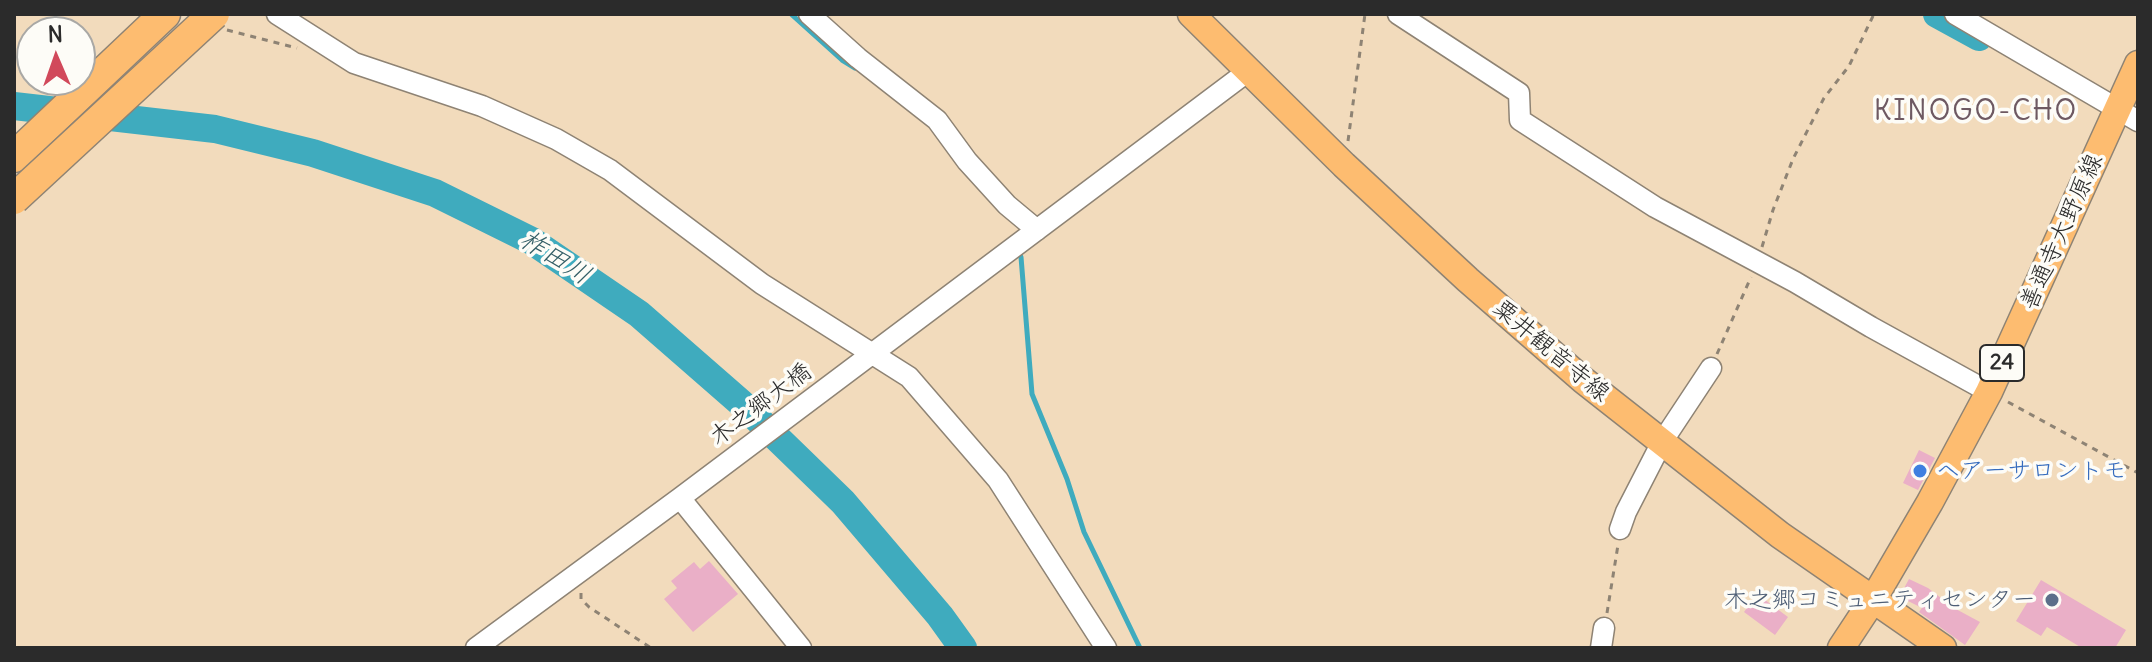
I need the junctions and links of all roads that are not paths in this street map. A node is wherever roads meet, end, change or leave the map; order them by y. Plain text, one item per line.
1 (165, 14) edge
2 (277, 14) edge
3 (809, 14) edge
4 (1191, 14) edge
5 (1398, 14) edge
6 (1955, 14) edge
7 (219, 22) edge
8 (2138, 64) edge
9 (1247, 72) junction
10 (2128, 114) edge
11 (14, 157) edge
12 (14, 199) edge
13 (1037, 230) junction
14 (873, 353) junction
15 (1711, 368) road end
16 (1989, 392) junction
17 (1662, 442) junction
18 (680, 498) junction
19 (1620, 529) road end
20 (1874, 598) junction
21 (476, 648) edge
22 (801, 648) edge
23 (1106, 648) edge
24 (1841, 648) edge
25 (1943, 648) edge

1 - 11 highway
2 - 14 street
3 - 13 street
4 - 9 main road, 粟井観音寺線
5 - 16 street
6 - 10 street
7 - 12 highway, bridge
8 - 10 main road, 善通寺大野原線 / 24
9 - 13 street, 木之郷大橋
9 - 17 main road, 粟井観音寺線
10 - 16 main road, 善通寺大野原線 / 24
13 - 14 street, 木之郷大橋
14 - 18 street, 木之郷大橋
14 - 23 street
15 - 17 street
16 - 20 main road, 善通寺大野原線 / 24
17 - 19 street
17 - 20 main road, 粟井観音寺線
18 - 21 street, 木之郷大橋
18 - 22 street
20 - 24 main road, 善通寺大野原線 / 24
20 - 25 main road, 粟井観音寺線

